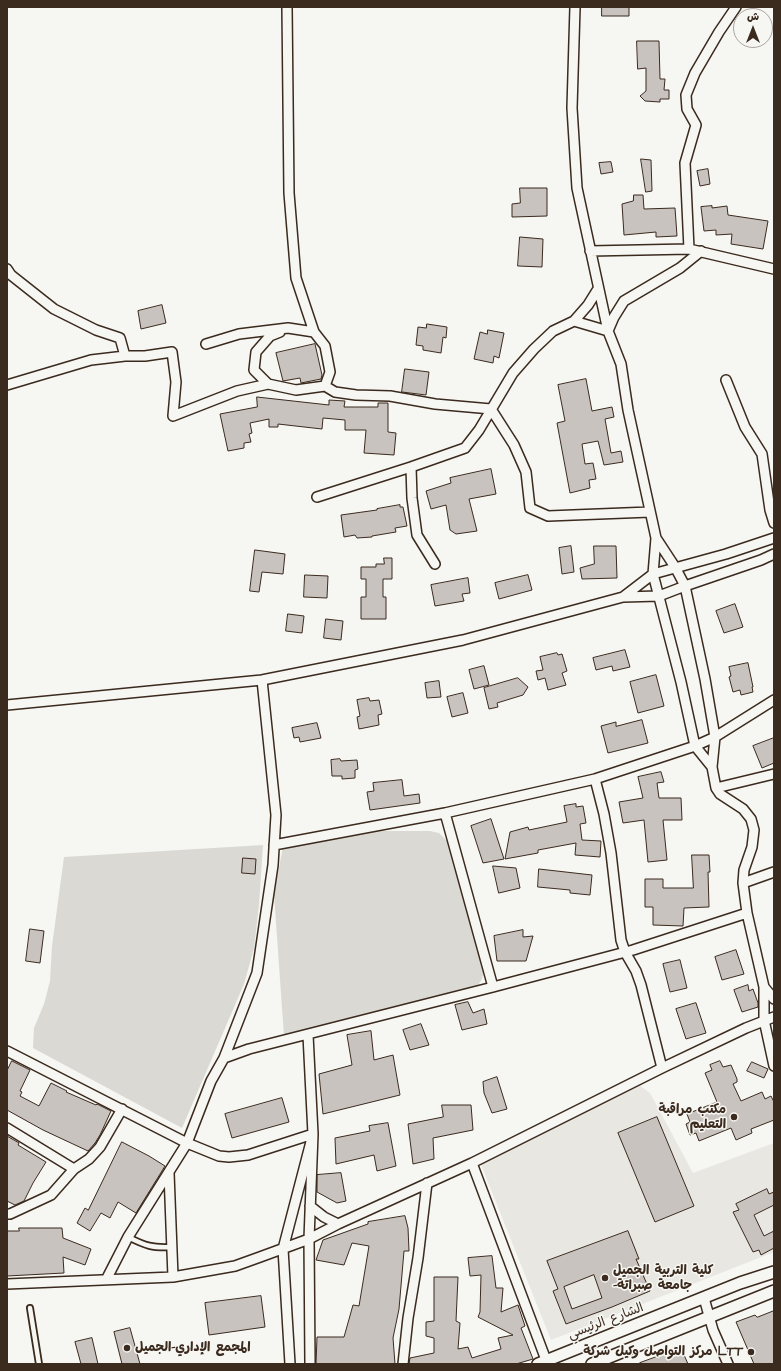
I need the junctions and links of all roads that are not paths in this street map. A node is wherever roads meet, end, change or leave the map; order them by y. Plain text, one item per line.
1 (287, 7) edge
2 (575, 7) edge
3 (736, 7) edge
4 (689, 248) junction
5 (590, 251) junction
6 (701, 251) junction
7 (7, 269) edge
8 (774, 270) edge
9 (598, 289) junction
10 (574, 321) junction
11 (288, 328) junction
12 (608, 331) junction
13 (314, 332) junction
14 (206, 344) dead end
15 (125, 356) junction
16 (726, 380) dead end
17 (268, 384) junction
18 (7, 385) edge
19 (325, 386) junction
20 (491, 409) junction
21 (411, 467) junction
22 (317, 497) dead end
23 (650, 512) junction
24 (774, 523) edge
25 (656, 538) junction
26 (774, 538) edge
27 (774, 554) edge
28 (435, 564) dead end
29 (675, 567) junction
30 (653, 574) junction
31 (685, 586) junction
32 (659, 596) junction
33 (624, 598) junction
34 (262, 680) junction
35 (774, 700) edge
36 (7, 705) edge
37 (715, 737) junction
38 (695, 746) junction
39 (712, 767) junction
40 (774, 774) edge
41 (595, 779) junction
42 (716, 788) junction
43 (445, 813) junction
44 (274, 845) junction
45 (774, 872) edge
46 (743, 883) junction
47 (747, 913) junction
48 (625, 952) junction
49 (492, 987) junction
50 (764, 987) junction
51 (774, 999) edge
52 (774, 1017) edge
53 (764, 1020) junction
54 (308, 1035) junction
55 (7, 1051) edge
56 (224, 1058) junction
57 (774, 1066) edge
58 (662, 1068) junction
59 (122, 1109) junction
60 (7, 1128) edge
61 (313, 1134) junction
62 (187, 1143) junction
63 (472, 1163) junction
64 (74, 1169) junction
65 (170, 1173) junction
66 (427, 1183) junction
67 (310, 1206) junction
68 (7, 1214) edge
69 (338, 1224) junction
70 (128, 1237) junction
71 (310, 1240) junction
72 (172, 1247) junction
73 (283, 1249) junction
74 (774, 1272) edge
75 (173, 1277) junction
76 (106, 1280) junction
77 (7, 1284) edge
78 (774, 1291) edge
79 (704, 1298) junction
80 (30, 1308) dead end
81 (709, 1316) junction
82 (542, 1362) edge
83 (39, 1364) edge
84 (290, 1364) edge
85 (310, 1364) edge
86 (403, 1364) edge
87 (592, 1364) edge
88 (728, 1364) edge

1 - 13 street
2 - 5 street
3 - 4 street
4 - 5 street
4 - 6 street
5 - 9 street
6 - 8 street
6 - 12 street
7 - 15 street
9 - 10 street
9 - 12 street
10 - 12 street
10 - 20 street
11 - 13 street
11 - 14 street
11 - 17 street
12 - 23 street
13 - 19 street
15 - 17 street
15 - 18 street
16 - 24 street
17 - 19 street
19 - 20 street
20 - 21 street
20 - 23 street
21 - 22 street
21 - 28 street
23 - 25 street
25 - 29 street
25 - 30 street
26 - 29 street
27 - 31 street
29 - 30 street
29 - 31 street
30 - 32 street
30 - 33 street
31 - 32 street
31 - 37 street
32 - 33 street
32 - 38 street
33 - 34 street
34 - 36 street
34 - 44 street
35 - 37 street
37 - 38 street
37 - 39 street
38 - 39 street
38 - 41 street
39 - 42 street
40 - 42 street
41 - 43 street
41 - 48 street
42 - 46 street
43 - 44 street
43 - 49 street
44 - 56 street
45 - 46 street
46 - 47 street
47 - 48 street
47 - 50 street
48 - 49 street
48 - 58 street
49 - 54 street
50 - 51 street
50 - 53 street
52 - 53 street
53 - 57 street
53 - 58 street
54 - 56 street
54 - 61 street
55 - 59 street
56 - 62 street
58 - 63 street
59 - 62 street
59 - 64 street
60 - 64 street
61 - 62 street
61 - 67 street
61 - 73 street
62 - 65 street
63 - 66 street
63 - 82 street
64 - 68 street
65 - 70 street
65 - 72 street
66 - 69 street
66 - 86 street
67 - 69 street
67 - 71 street
69 - 71 street
70 - 72 lane
70 - 76 street
71 - 73 street
71 - 85 street
72 - 75 street
73 - 75 street
73 - 84 street
74 - 79 street, الشارع الرئيسي
75 - 76 street
76 - 77 street
78 - 81 street
79 - 81 street
79 - 82 street, الشارع الرئيسي
80 - 83 lane
81 - 87 street
81 - 88 street

